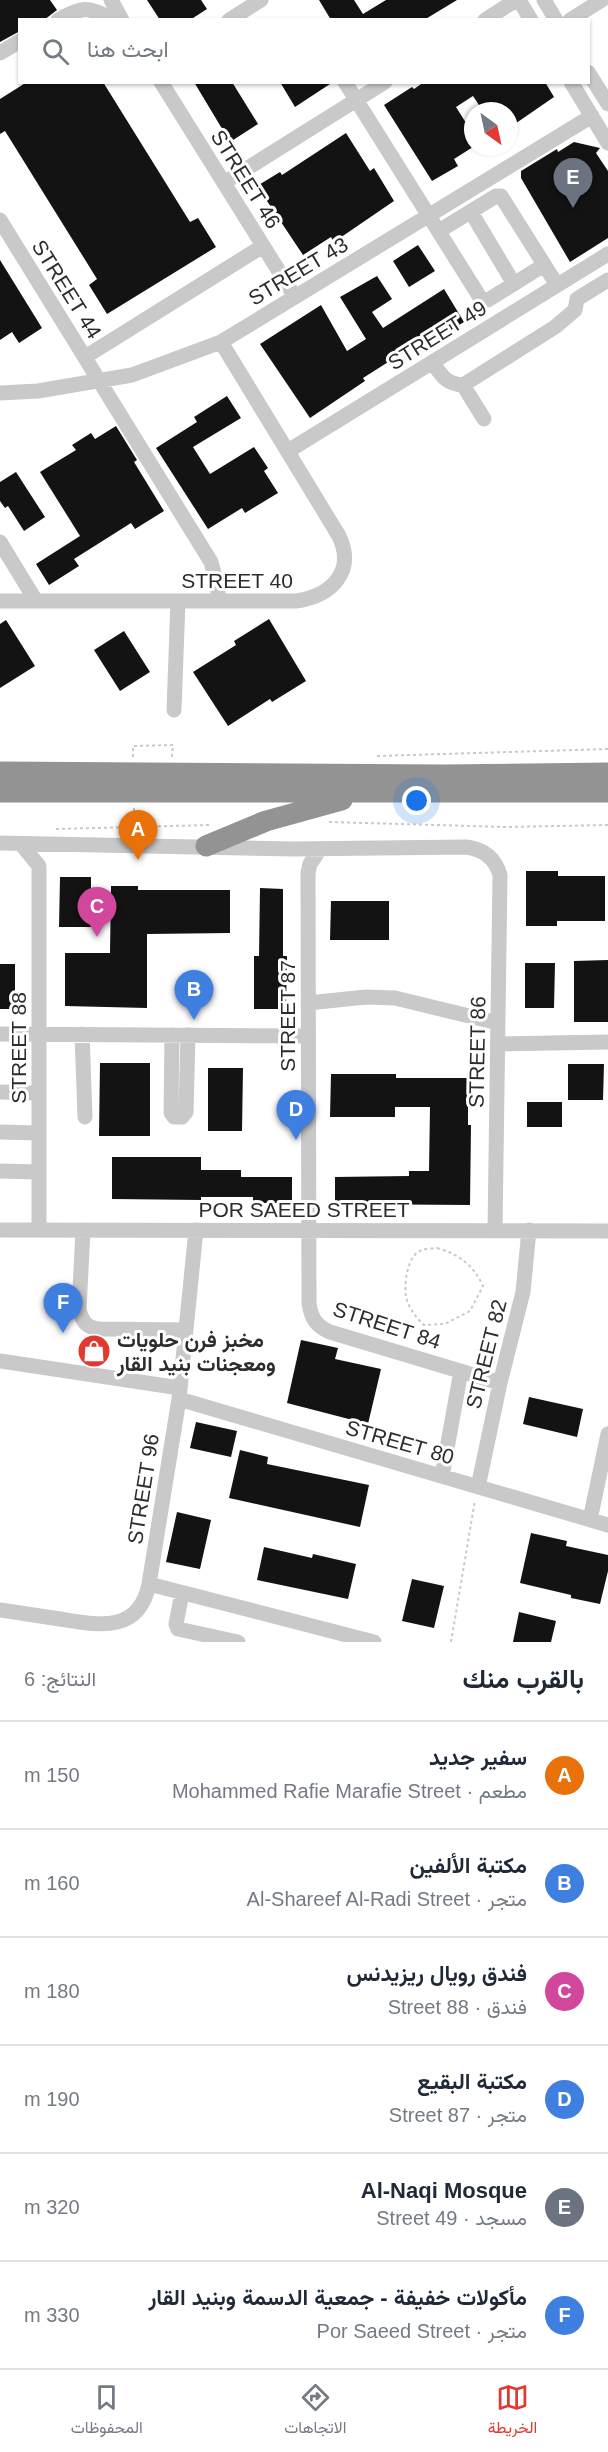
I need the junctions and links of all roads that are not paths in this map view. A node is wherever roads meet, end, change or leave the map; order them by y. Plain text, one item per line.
1 (261, 0) edge
2 (518, 0) edge
3 (543, 0) edge
4 (603, 0) edge
5 (608, 8) edge
6 (118, 13) edge
7 (62, 18) edge
8 (232, 18) edge
9 (488, 18) edge
10 (530, 18) edge
11 (555, 18) edge
12 (573, 18) edge
13 (18, 42) edge
14 (0, 52) edge
15 (590, 75) edge
16 (162, 84) edge
17 (346, 84) edge
18 (382, 84) edge
19 (572, 84) edge
20 (356, 100) junction
21 (608, 104) edge
22 (592, 116) junction
23 (608, 143) edge
24 (224, 183) junction
25 (471, 212) junction
26 (429, 215) junction
27 (1, 223) edge
28 (439, 231) junction
29 (263, 246) junction
30 (608, 254) edge
31 (544, 265) junction
32 (608, 280) edge
33 (514, 284) junction
34 (557, 285) junction
35 (295, 297) junction
36 (220, 342) junction
37 (85, 357) junction
38 (432, 362) junction
39 (99, 381) junction
40 (463, 385) junction
41 (0, 393) edge
42 (483, 419) dead end
43 (288, 451) junction
44 (0, 542) edge
45 (0, 601) edge
46 (36, 601) junction
47 (178, 601) junction
48 (218, 601) junction
49 (174, 710) dead end
50 (0, 772) edge
51 (608, 773) edge
52 (0, 792) edge
53 (369, 792) junction
54 (608, 792) edge
55 (0, 843) edge
56 (21, 843) junction
57 (57, 844) junction
58 (206, 846) junction
59 (293, 849) junction
60 (320, 849) junction
61 (39, 867) junction
62 (308, 873) junction
63 (308, 1003) junction
64 (498, 1023) junction
65 (0, 1034) edge
66 (39, 1034) junction
67 (82, 1034) junction
68 (172, 1035) junction
69 (188, 1035) junction
70 (308, 1035) junction
71 (608, 1042) edge
72 (498, 1044) junction
73 (0, 1092) edge
74 (39, 1093) junction
75 (85, 1117) dead end
76 (0, 1132) edge
77 (39, 1133) junction
78 (0, 1172) edge
79 (39, 1172) junction
80 (0, 1230) edge
81 (39, 1230) junction
82 (83, 1230) junction
83 (196, 1230) junction
84 (495, 1230) junction
85 (529, 1230) junction
86 (308, 1231) junction
87 (608, 1231) edge
88 (186, 1330) junction
89 (0, 1361) edge
90 (461, 1371) junction
91 (500, 1383) junction
92 (180, 1393) junction
93 (608, 1434) edge
94 (605, 1463) edge
95 (442, 1476) junction
96 (478, 1487) junction
97 (590, 1520) junction
98 (608, 1525) edge
99 (149, 1584) junction
100 (182, 1593) junction
101 (0, 1610) edge
102 (238, 1642) edge
103 (374, 1642) edge

1 - 8 street
2 - 9 street
2 - 10 street
3 - 11 street
4 - 5 street
4 - 12 street
6 - 7 street
13 - 14 street
15 - 21 street
16 - 24 street, STREET 46
17 - 20 street
18 - 20 street
19 - 22 street
20 - 24 street
20 - 26 street
22 - 23 street
22 - 26 street, STREET 43
24 - 29 street, STREET 46
25 - 28 street
25 - 31 street
25 - 33 street
26 - 28 street
26 - 35 street, STREET 43
27 - 37 street, STREET 44
28 - 33 street
29 - 35 street, STREET 46
29 - 37 street
30 - 34 street, STREET 49
31 - 33 street
31 - 34 street
32 - 40 street
34 - 38 street, STREET 49
35 - 36 street, STREET 43
36 - 39 street, STREET 43
36 - 43 street, STREET 40
37 - 39 street, STREET 44
38 - 40 street
38 - 43 street, STREET 49
39 - 41 street, STREET 43
39 - 48 street, STREET 44
40 - 42 street
43 - 48 street, STREET 40
44 - 46 street
45 - 46 street, STREET 40
46 - 47 street, STREET 40
47 - 48 street, STREET 40
47 - 49 street
50 - 51 highway
52 - 53 highway
53 - 54 highway
53 - 58 highway
55 - 56 street
56 - 57 street
56 - 61 street
57 - 58 street
57 - 61 street
58 - 59 street
59 - 60 street
59 - 62 street
60 - 62 street, STREET 87
60 - 64 street, STREET 86
61 - 66 street, STREET 88
62 - 63 street, STREET 87
63 - 64 street
63 - 70 street, STREET 87
64 - 72 street, STREET 86
65 - 66 street
66 - 67 street
66 - 74 street, STREET 88
67 - 68 street
67 - 75 street
68 - 69 street
68 - 69 street
69 - 70 street
70 - 86 street, STREET 87
71 - 72 street
72 - 84 street, STREET 86
73 - 74 street
74 - 77 street, STREET 88
76 - 77 street
77 - 79 street, STREET 88
78 - 79 street
79 - 81 street, STREET 88
80 - 81 street, POR SAEED STREET
81 - 82 street, POR SAEED STREET
82 - 83 street, POR SAEED STREET
82 - 88 street
83 - 86 street, POR SAEED STREET
83 - 88 street, STREET 96
84 - 85 street, POR SAEED STREET
84 - 86 street, POR SAEED STREET
85 - 87 street, POR SAEED STREET
85 - 91 street, STREET 82
86 - 90 street, STREET 84
88 - 92 street, STREET 96
89 - 92 street, STREET 80
90 - 91 street, STREET 84
90 - 95 street
91 - 96 street, STREET 82
92 - 95 street, STREET 80
92 - 99 street, STREET 96
93 - 94 street
94 - 97 street
95 - 96 street, STREET 80
96 - 97 street, STREET 80
97 - 98 street, STREET 80
99 - 100 street
99 - 101 street, STREET 96
100 - 102 street
100 - 103 street

